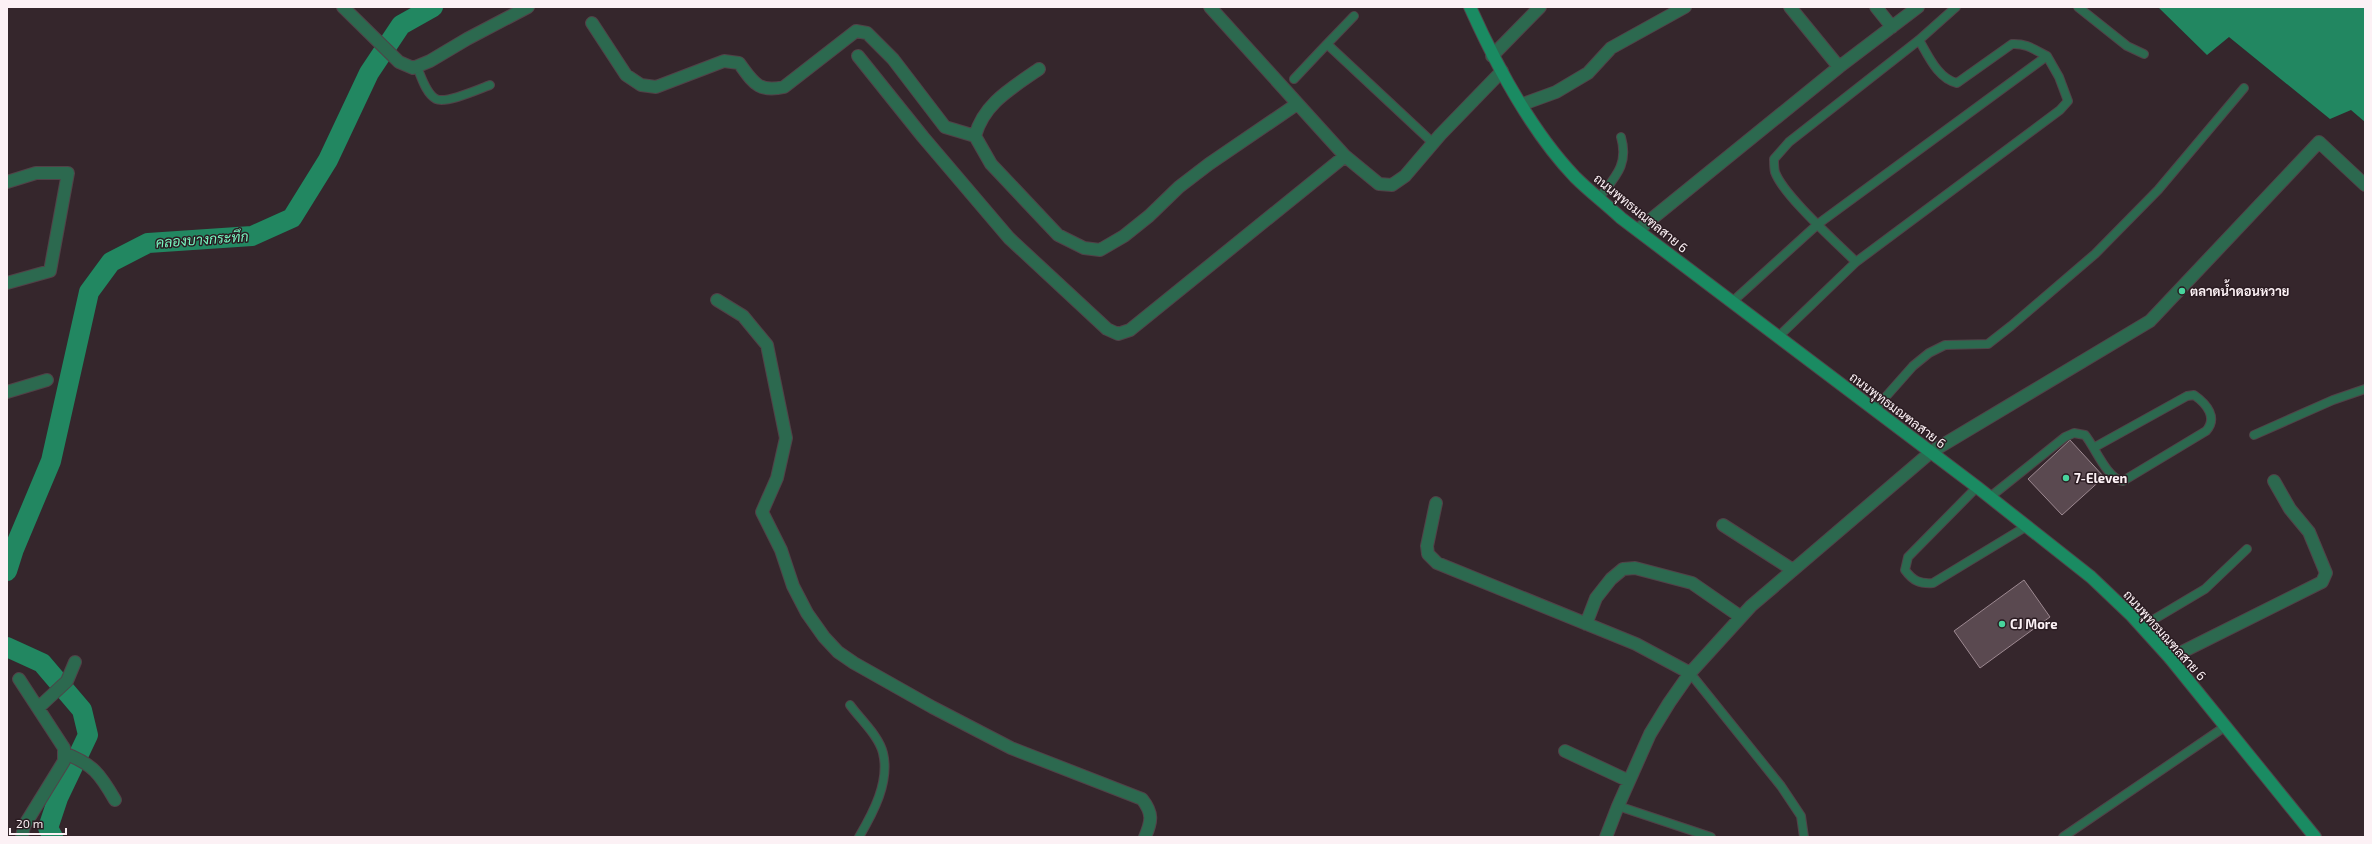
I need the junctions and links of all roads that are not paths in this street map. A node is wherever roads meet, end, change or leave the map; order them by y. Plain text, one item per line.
1 (343, 7) edge
2 (528, 7) edge
3 (1210, 7) edge
4 (1470, 7) edge
5 (1540, 7) edge
6 (1685, 7) edge
7 (1790, 7) edge
8 (1876, 7) edge
9 (1918, 7) edge
10 (1956, 7) edge
11 (2078, 7) edge
12 (1354, 16) dead end
13 (592, 23) dead end
14 (1892, 27) junction
15 (1919, 40) junction
16 (1327, 44) junction
17 (2144, 54) dead end
18 (858, 56) dead end
19 (1492, 56) junction
20 (2046, 56) junction
21 (417, 67) junction
22 (1839, 67) junction
23 (1039, 69) dead end
24 (1502, 71) junction
25 (1294, 79) dead end
26 (490, 85) dead end
27 (2244, 88) dead end
28 (1296, 104) junction
29 (1523, 104) junction
30 (975, 136) junction
31 (1621, 137) dead end
32 (1432, 143) junction
33 (1345, 156) junction
34 (7, 182) edge
35 (2365, 185) edge
36 (1599, 198) junction
37 (1818, 224) junction
38 (1638, 230) junction
39 (1856, 262) junction
40 (7, 283) edge
41 (718, 300) dead end
42 (1732, 302) junction
43 (1778, 337) junction
44 (47, 380) dead end
45 (2365, 389) edge
46 (7, 392) edge
47 (1874, 410) junction
48 (2254, 435) dead end
49 (2095, 448) junction
50 (1931, 452) junction
51 (2274, 481) dead end
52 (1977, 487) junction
53 (1990, 497) junction
54 (1436, 503) dead end
55 (1723, 525) dead end
56 (2027, 526) junction
57 (2247, 549) dead end
58 (1794, 570) junction
59 (1741, 617) junction
60 (1586, 624) junction
61 (2141, 627) junction
62 (2170, 658) junction
63 (75, 662) dead end
64 (1690, 673) junction
65 (19, 679) dead end
66 (850, 705) dead end
67 (38, 708) junction
68 (2226, 726) junction
69 (1565, 751) dead end
70 (75, 757) junction
71 (1629, 781) junction
72 (115, 800) dead end
73 (1618, 806) junction
74 (22, 837) edge
75 (859, 837) edge
76 (1144, 837) edge
77 (1606, 837) edge
78 (1711, 837) edge
79 (1804, 837) edge
80 (2064, 837) edge
81 (2315, 837) edge

1 - 21 street
2 - 21 street
3 - 28 street
4 - 19 main road, ถนนพุทธมณฑลสาย 6
5 - 19 street
6 - 29 street
7 - 22 street
8 - 14 street
9 - 14 street
10 - 15 lane
11 - 17 lane
12 - 16 lane
13 - 30 street
14 - 22 street
15 - 20 lane
15 - 37 lane
16 - 25 lane
16 - 32 lane
18 - 33 street
19 - 24 main road, ถนนพุทธมณฑลสาย 6
20 - 37 lane
20 - 39 lane
21 - 26 lane
22 - 38 street
23 - 30 street
24 - 29 main road, ถนนพุทธมณฑลสาย 6
24 - 32 street
27 - 47 lane
28 - 30 street
28 - 33 street
29 - 36 main road, ถนนพุทธมณฑลสาย 6
31 - 36 lane
32 - 33 street
34 - 40 street
35 - 50 street
36 - 38 main road, ถนนพุทธมณฑลสาย 6
37 - 39 lane
37 - 42 lane
38 - 42 main road, ถนนพุทธมณฑลสาย 6
39 - 43 lane
41 - 76 street
42 - 43 main road, ถนนพุทธมณฑลสาย 6
43 - 47 main road, ถนนพุทธมณฑลสาย 6
44 - 46 street
45 - 48 lane
47 - 50 main road, ถนนพุทธมณฑลสาย 6
49 - 49 lane
49 - 53 lane
50 - 52 main road, ถนนพุทธมณฑลสาย 6
50 - 58 street
51 - 62 street
52 - 53 main road, ถนนพุทธมณฑลสาย 6
52 - 56 lane
53 - 56 main road, ถนนพุทธมณฑลสาย 6
54 - 60 street
55 - 58 street
56 - 61 main road, ถนนพุทธมณฑลสาย 6
57 - 61 lane
58 - 59 street
59 - 60 street
59 - 64 street
60 - 64 street
61 - 62 main road, ถนนพุทธมณฑลสาย 6
62 - 68 main road, ถนนพุทธมณฑลสาย 6
63 - 67 street
64 - 71 street
64 - 79 lane
65 - 67 street
66 - 75 lane
67 - 70 street
68 - 80 lane
68 - 81 main road, ถนนพุทธมณฑลสาย 6
69 - 71 street
70 - 72 street
70 - 74 street
71 - 73 street
73 - 77 street
73 - 78 lane

